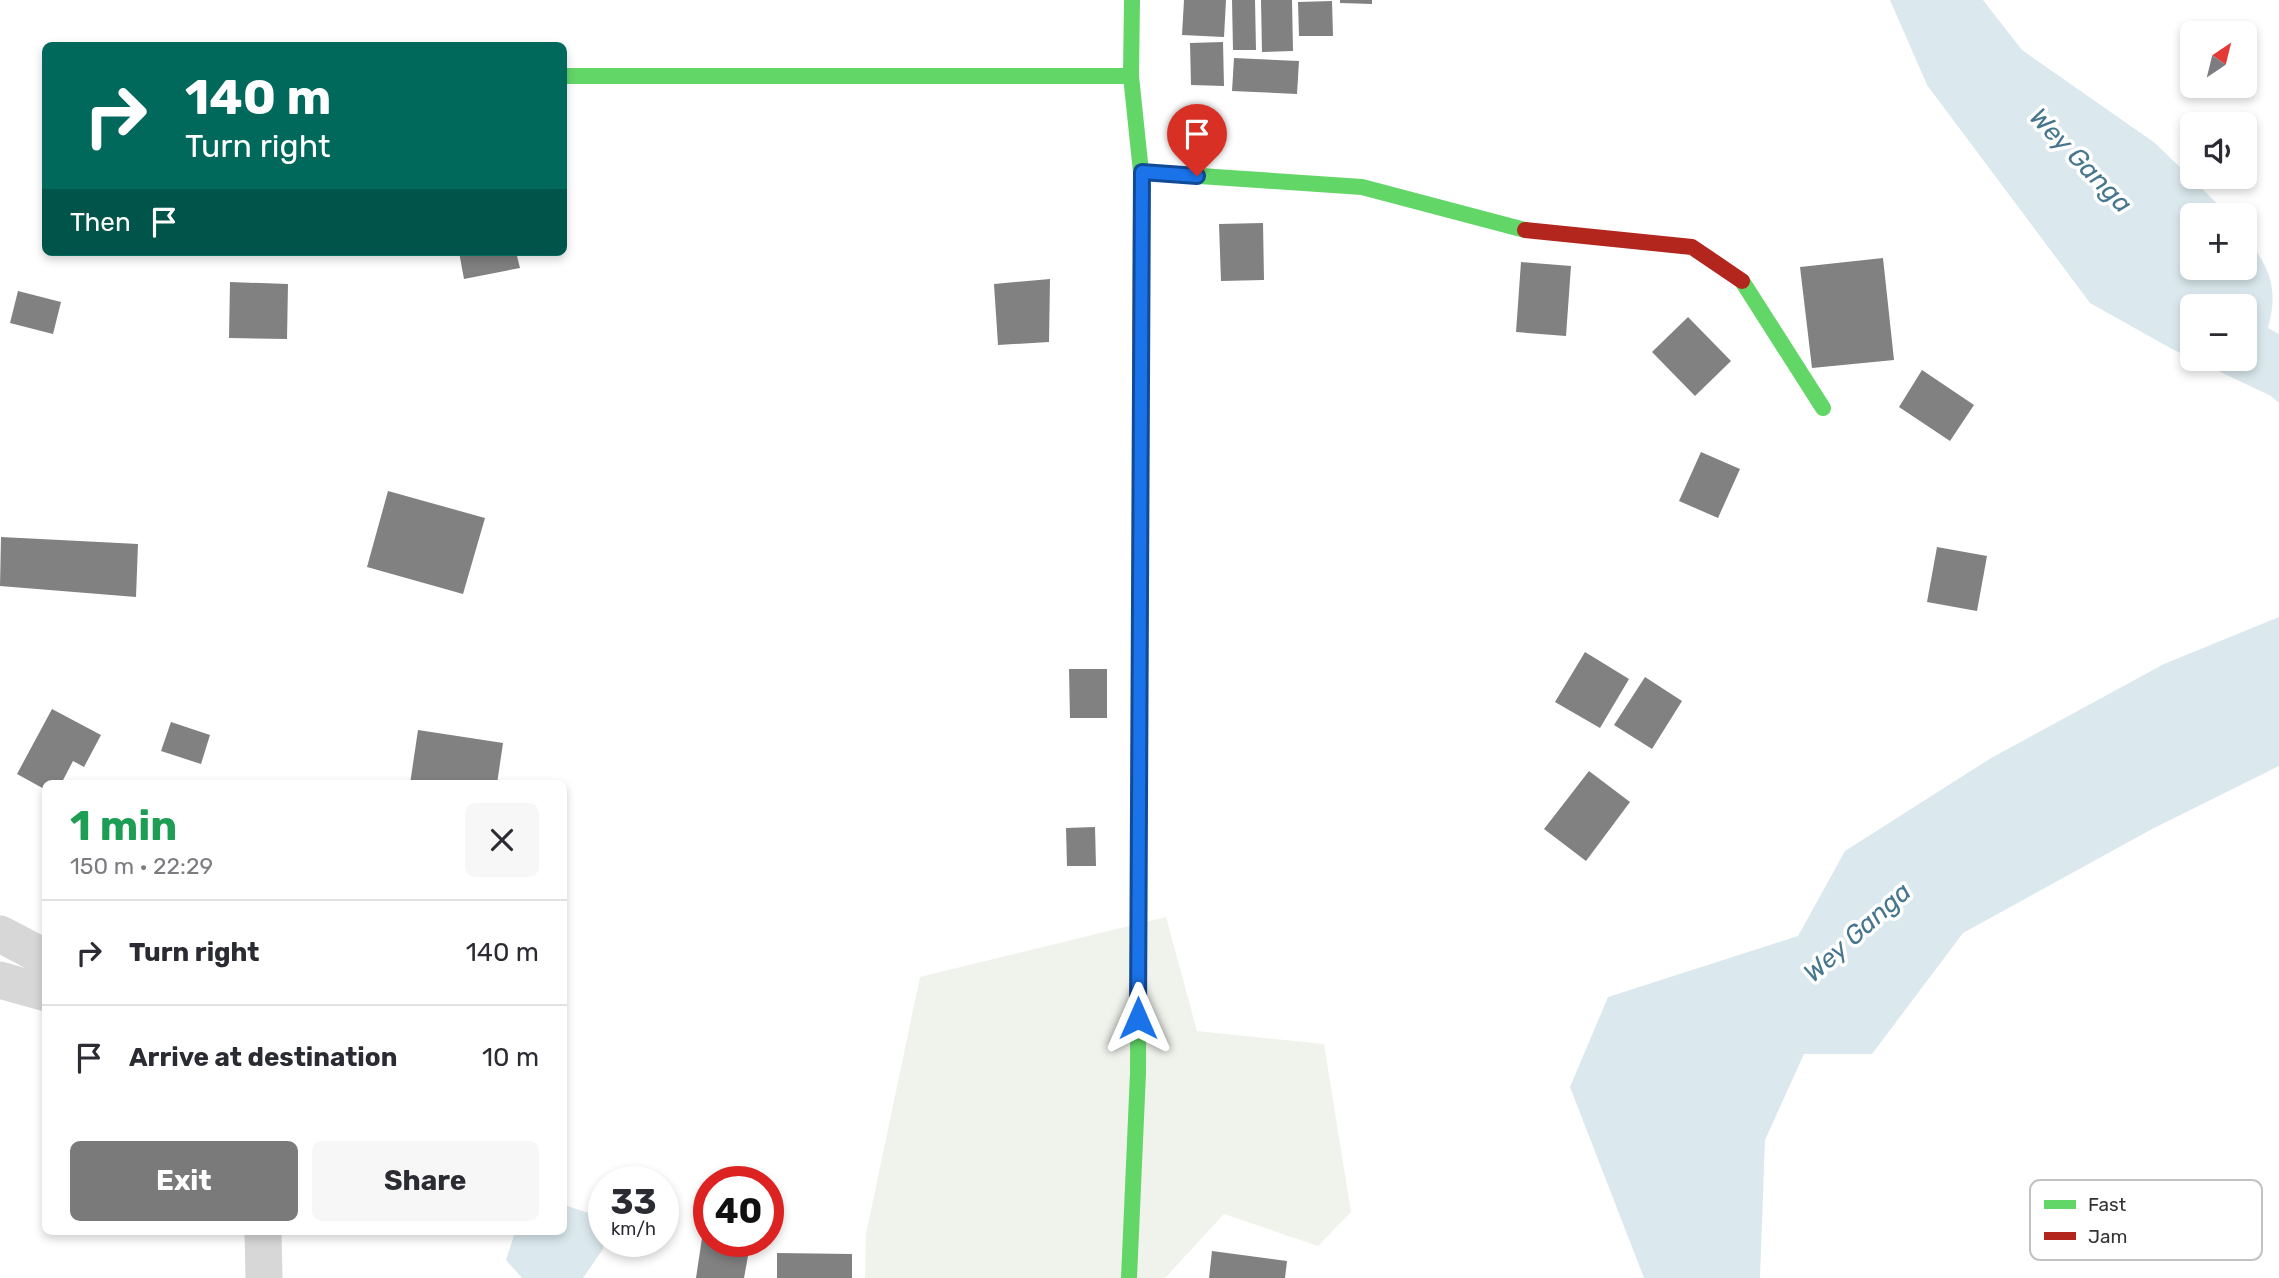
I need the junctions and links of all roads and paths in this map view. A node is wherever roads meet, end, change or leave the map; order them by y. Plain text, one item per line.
1 (1132, 0) edge
2 (567, 76) edge
3 (1131, 76) junction
4 (1142, 172) junction
5 (1823, 408) dead end
6 (0, 934) edge
7 (42, 956) edge
8 (0, 980) edge
9 (42, 992) edge
10 (263, 1235) edge
11 (264, 1278) edge
12 (1129, 1278) edge

1 - 3 street
2 - 3 street
3 - 4 street
4 - 5 street
4 - 12 street
6 - 7 street
8 - 9 street
10 - 11 street

